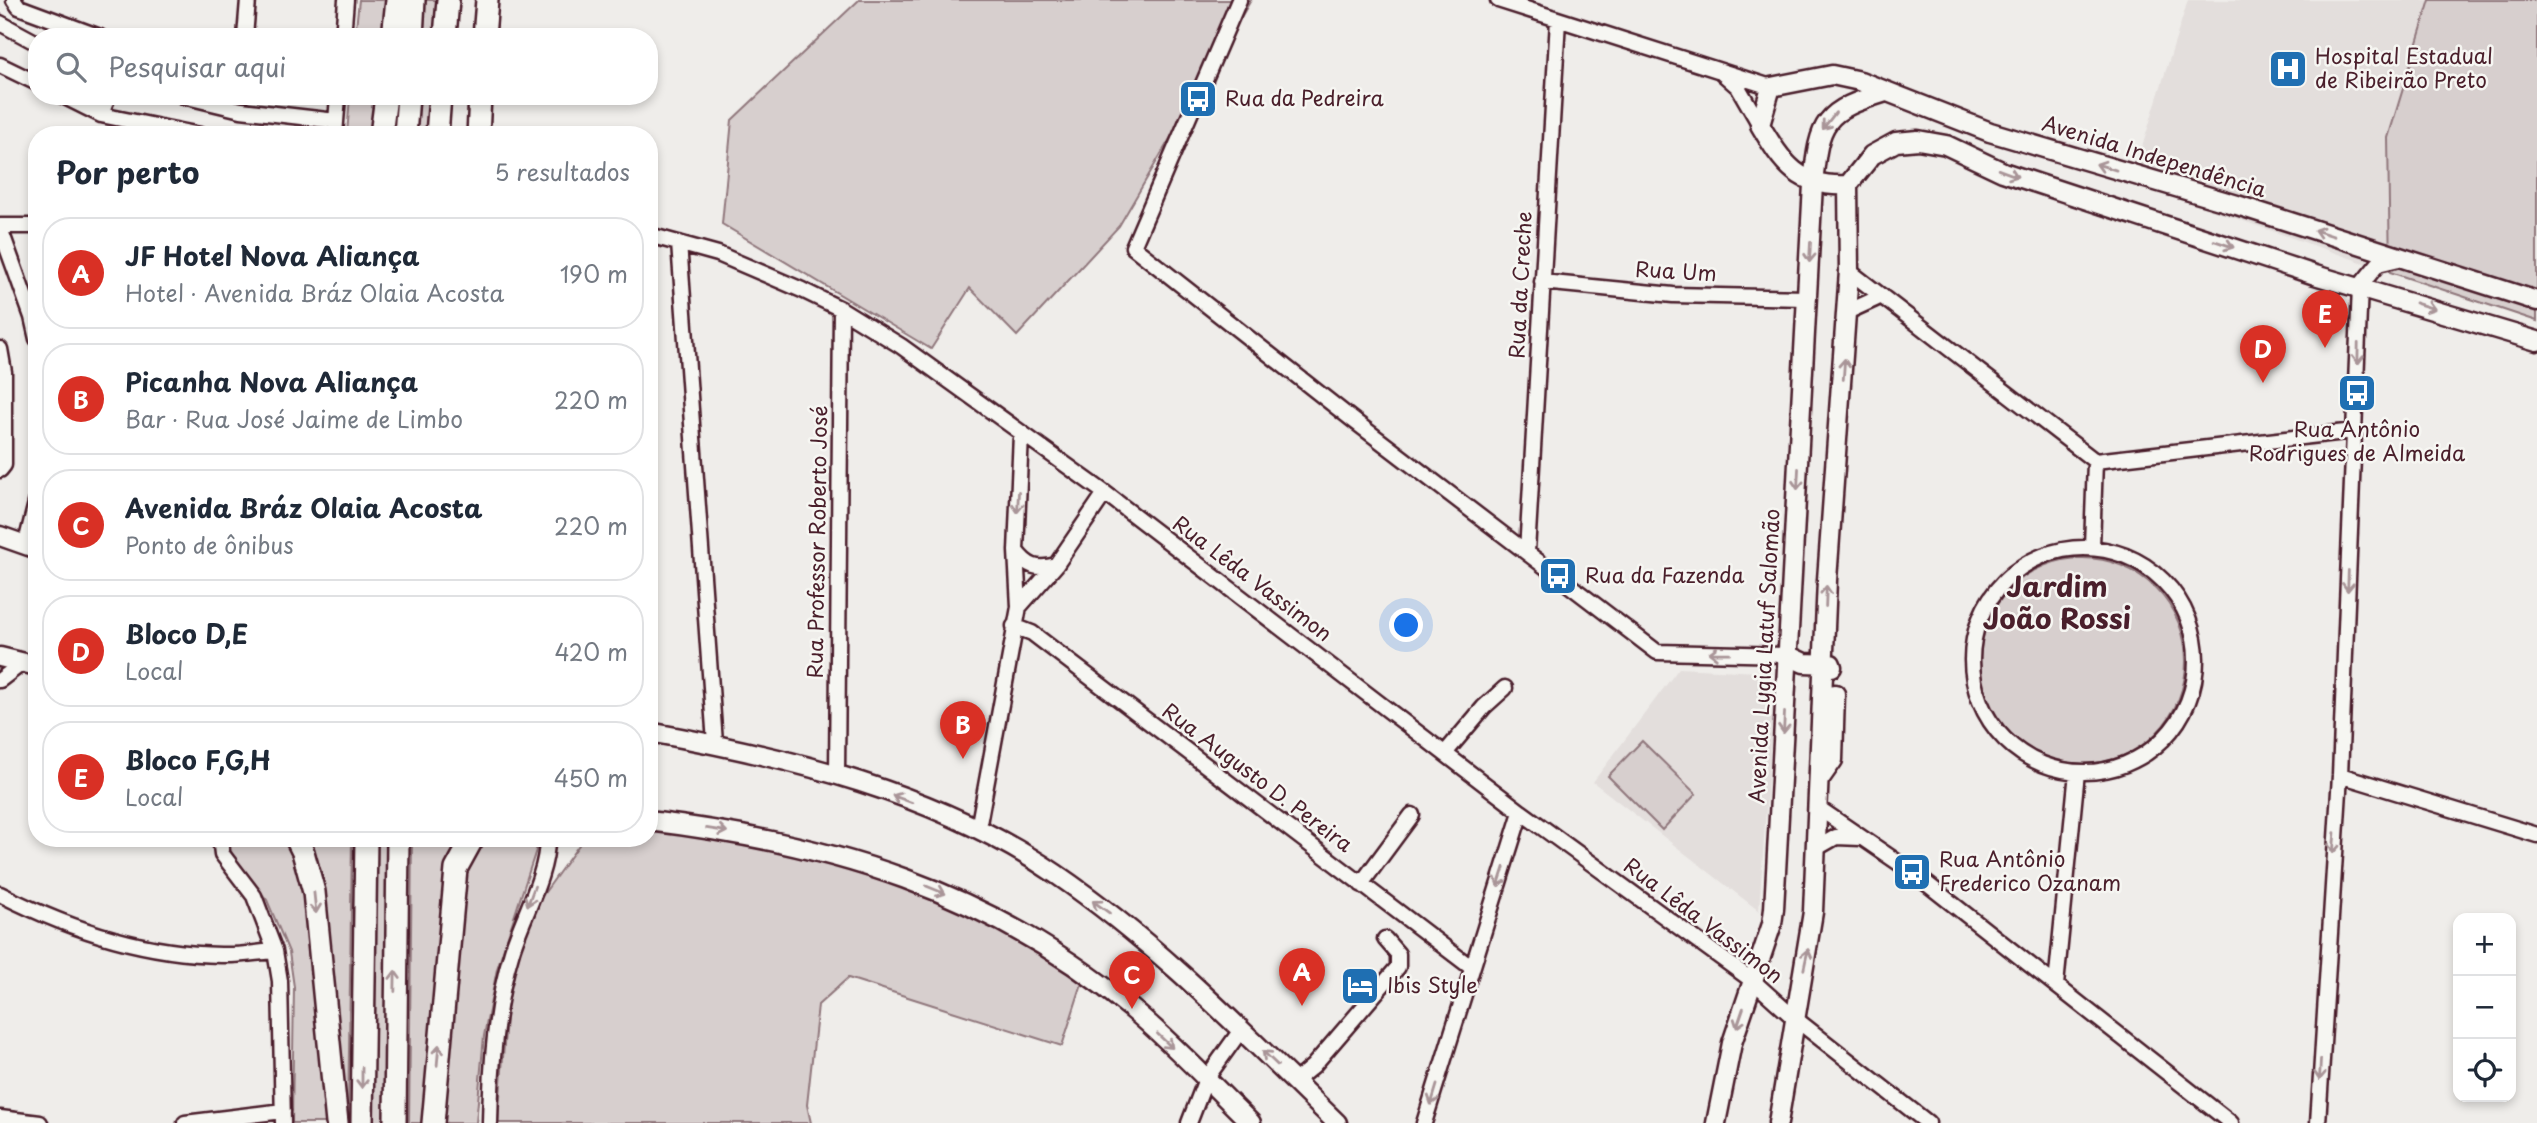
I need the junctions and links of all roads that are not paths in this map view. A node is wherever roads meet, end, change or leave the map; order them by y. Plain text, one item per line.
1 (14, 0) edge
2 (248, 0) edge
3 (346, 0) edge
4 (397, 0) edge
5 (414, 0) edge
6 (448, 0) edge
7 (487, 0) edge
8 (1239, 0) edge
9 (1498, 0) edge
10 (1558, 20) junction
11 (0, 23) edge
12 (75, 28) edge
13 (246, 28) edge
14 (344, 28) edge
15 (394, 28) edge
16 (412, 28) edge
17 (446, 28) edge
18 (485, 28) edge
19 (28, 38) edge
20 (0, 65) edge
21 (1717, 69) junction
22 (28, 79) edge
23 (1771, 87) junction
24 (1886, 92) junction
25 (81, 105) edge
26 (105, 105) edge
27 (220, 105) edge
28 (337, 105) edge
29 (385, 105) edge
30 (407, 105) edge
31 (440, 105) edge
32 (478, 105) edge
33 (480, 105) edge
34 (101, 115) junction
35 (1760, 125) junction
36 (155, 126) edge
37 (325, 126) edge
38 (335, 126) edge
39 (382, 126) edge
40 (406, 126) edge
41 (438, 126) edge
42 (474, 126) edge
43 (478, 126) edge
44 (1813, 184) junction
45 (1847, 185) junction
46 (28, 226) edge
47 (0, 227) edge
48 (658, 237) edge
49 (679, 243) junction
50 (2403, 258) junction
51 (1849, 271) junction
52 (1542, 282) junction
53 (2360, 286) junction
54 (1882, 296) junction
55 (1807, 298) junction
56 (2537, 302) edge
57 (28, 306) edge
58 (841, 309) junction
59 (1847, 313) junction
60 (2537, 341) edge
61 (0, 349) edge
62 (2354, 431) junction
63 (1021, 434) junction
64 (2095, 461) junction
65 (0, 470) edge
66 (1105, 493) junction
67 (0, 536) edge
68 (28, 545) edge
69 (2092, 547) junction
70 (1016, 551) junction
71 (1527, 552) junction
72 (1056, 565) junction
73 (1018, 607) junction
74 (1014, 626) junction
75 (1787, 655) junction
76 (0, 657) edge
77 (1825, 664) junction
78 (28, 665) edge
79 (28, 666) edge
80 (0, 680) edge
81 (1505, 688) dead end
82 (658, 734) edge
83 (715, 743) junction
84 (1446, 752) junction
85 (2077, 772) junction
86 (837, 774) junction
87 (2340, 775) junction
88 (1817, 807) junction
89 (1521, 813) junction
90 (1412, 815) dead end
91 (658, 822) edge
92 (978, 829) junction
93 (2537, 835) edge
94 (1869, 841) junction
95 (221, 847) edge
96 (300, 847) edge
97 (366, 847) edge
98 (398, 847) edge
99 (468, 847) edge
100 (546, 847) edge
101 (1815, 849) junction
102 (1361, 884) junction
103 (0, 894) edge
104 (1385, 939) dead end
105 (275, 951) junction
106 (1472, 968) junction
107 (1753, 981) junction
108 (2056, 985) junction
109 (1793, 1017) junction
110 (1241, 1030) junction
111 (1206, 1079) junction
112 (1294, 1082) junction
113 (283, 1117) edge
114 (0, 1118) edge
115 (40, 1123) edge
116 (185, 1123) edge
117 (337, 1123) edge
118 (362, 1123) edge
119 (395, 1123) edge
120 (433, 1123) edge
121 (490, 1123) edge
122 (1189, 1123) edge
123 (1251, 1123) edge
124 (1337, 1123) edge
125 (1424, 1123) edge
126 (1716, 1123) edge
127 (1778, 1123) edge
128 (1928, 1123) edge
129 (2231, 1123) edge
130 (2318, 1123) edge

1 - 12 street
2 - 13 street
3 - 14 street
4 - 15 highway
5 - 16 highway
6 - 17 highway
7 - 18 highway
8 - 71 street
9 - 10 street
10 - 21 street
10 - 52 street, Rua da Creche
11 - 19 street
20 - 22 street
21 - 23 street
21 - 35 street
23 - 24 main road, Avenida Independência
23 - 35 main road
24 -> 44 main road
50 -> 24 main road, Avenida Independência
25 - 34 street
26 - 34 street
27 - 37 street
28 - 38 street
29 - 39 highway
30 - 40 highway
31 - 41 highway
32 - 42 highway
33 - 43 highway
34 - 36 street
35 - 44 main road
44 - 45 main road
44 -> 55 main road, Avenida Lygia Latuf Salomão
45 - 51 main road
45 -> 53 main road
46 - 47 street
47 - 57 street
48 - 49 street, Rua Lêda Vassimon
49 - 58 street, Rua Lêda Vassimon
49 - 83 street
50 - 53 street
50 - 56 main road, Avenida Independência
51 - 54 street
51 - 59 main road
52 - 55 street, Rua Um
52 - 71 street, Rua da Creche
53 -> 60 main road
53 -> 62 street
54 - 59 street
54 - 64 street
55 -> 75 main road, Avenida Lygia Latuf Salomão
58 - 63 street, Rua Lêda Vassimon
58 - 86 street, Rua Professor Roberto José
77 -> 59 main road
61 - 65 street
62 - 64 street
62 -> 87 street
63 - 66 street, Rua Lêda Vassimon
63 -> 70 street
64 - 69 street
66 - 72 street
66 - 84 street, Rua Lêda Vassimon
67 - 68 main road
69 - 85 street
69 - 85 street
70 - 72 street
70 - 73 street
75 -> 71 street
72 - 73 street
73 - 74 street
74 - 92 street
74 - 102 street, Rua Augusto D. Pereira
75 - 77 main road
75 -> 107 main road, Avenida Lygia Latuf Salomão
76 - 78 main road
77 - 88 main road
79 - 80 street
81 - 84 street
82 - 83 main road
83 - 86 main road
84 - 89 street, Rua Lêda Vassimon
85 - 108 street
92 -> 86 main road
87 - 93 street
87 -> 130 street
88 - 94 street
88 - 101 main road
89 -> 106 street
89 - 107 street, Rua Lêda Vassimon
90 - 102 street
91 -> 111 main road
110 -> 92 main road
94 - 101 street
94 - 108 street
95 - 105 street
96 -> 117 highway
97 -> 118 highway
119 -> 98 highway
120 -> 99 highway
100 -> 121 street
109 -> 101 main road
102 - 106 street, Rua Augusto D. Pereira
103 - 105 street
104 - 112 street
105 - 113 street
106 -> 125 street
107 - 109 street, Rua Lêda Vassimon
107 -> 126 main road, Avenida Lygia Latuf Salomão
108 - 129 street
109 - 127 main road
109 - 128 street, Rua Lêda Vassimon
110 - 111 street
112 -> 110 main road
111 - 122 street
111 - 123 main road
112 - 124 main road
113 - 116 street
114 - 115 street

